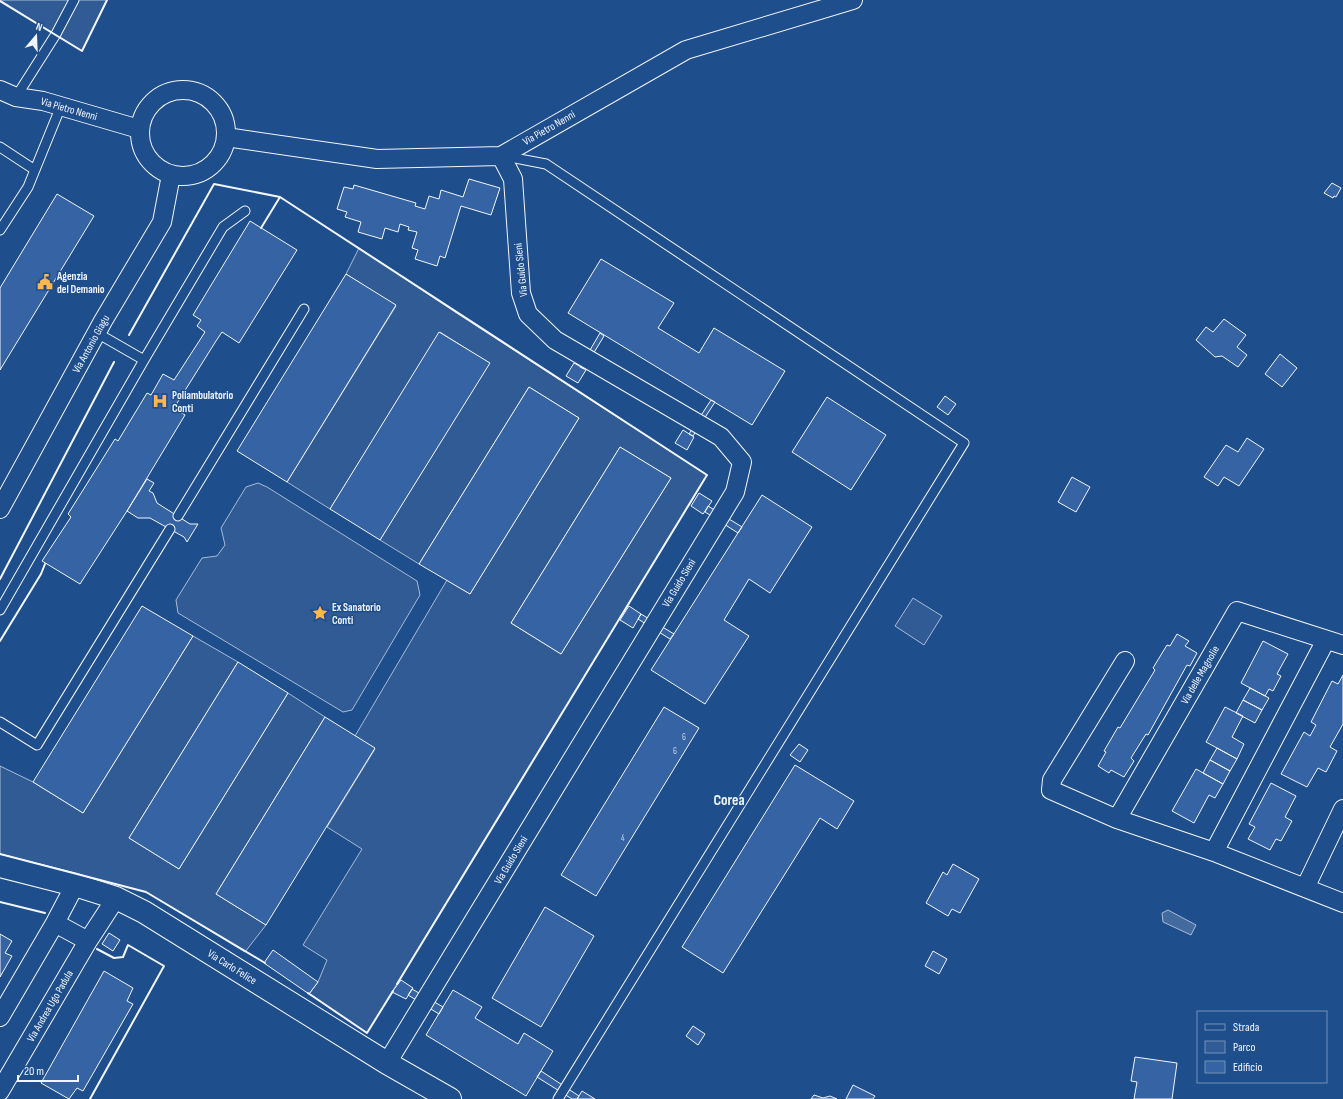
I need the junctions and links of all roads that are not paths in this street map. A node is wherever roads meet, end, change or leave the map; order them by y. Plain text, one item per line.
1 (74, 0) edge
2 (853, 0) edge
3 (8, 94) edge
4 (61, 106) junction
5 (139, 129) junction
6 (226, 137) junction
7 (0, 147) edge
8 (501, 156) junction
9 (35, 170) junction
10 (171, 175) junction
11 (246, 211) dead end
12 (0, 230) edge
13 (304, 310) dead end
14 (97, 334) junction
15 (144, 360) junction
16 (6, 488) edge
17 (0, 509) edge
18 (178, 516) dead end
19 (170, 529) dead end
20 (0, 610) edge
21 (1326, 640) junction
22 (1343, 645) edge
23 (1125, 661) dead end
24 (0, 722) edge
25 (1343, 809) edge
26 (1117, 819) junction
27 (1214, 852) junction
28 (0, 866) edge
29 (75, 885) junction
30 (1305, 888) junction
31 (116, 898) junction
32 (1343, 903) edge
33 (55, 924) junction
34 (88, 942) junction
35 (0, 1018) edge
36 (387, 1063) junction
37 (0, 1091) edge
38 (450, 1099) edge
39 (558, 1099) edge

1 - 3 lane
2 - 8 street, Via Pietro Nenni
3 - 4 street, Via Pietro Nenni
4 - 5 street, Via Pietro Nenni
4 - 9 lane
5 - 6 street
5 - 10 street
6 - 8 street, Via Pietro Nenni
6 - 10 street
7 - 9 lane
8 - 36 street, Via Guido Sieni
8 - 39 lane
9 - 12 lane
10 - 14 street, Via Antonio Giagu
11 - 15 lane
13 - 18 lane
14 - 15 lane
14 - 16 street, Via Antonio Giagu
15 - 20 lane
16 - 17 street, Via Antonio Giagu
19 - 24 lane
21 - 22 street, Via delle Magnolie
21 - 26 street, Via delle Magnolie
21 - 27 street
23 - 26 street
25 - 30 street
26 - 27 street
27 - 30 street
28 - 29 main road, Via Carlo Felice
29 - 31 main road, Via Carlo Felice
29 - 33 street
30 - 32 street
31 - 34 street, Via Andrea Ugo Padula
31 - 36 main road, Via Carlo Felice
33 - 34 street
33 - 35 street
34 - 37 street, Via Andrea Ugo Padula
36 - 38 main road, Via Carlo Felice

